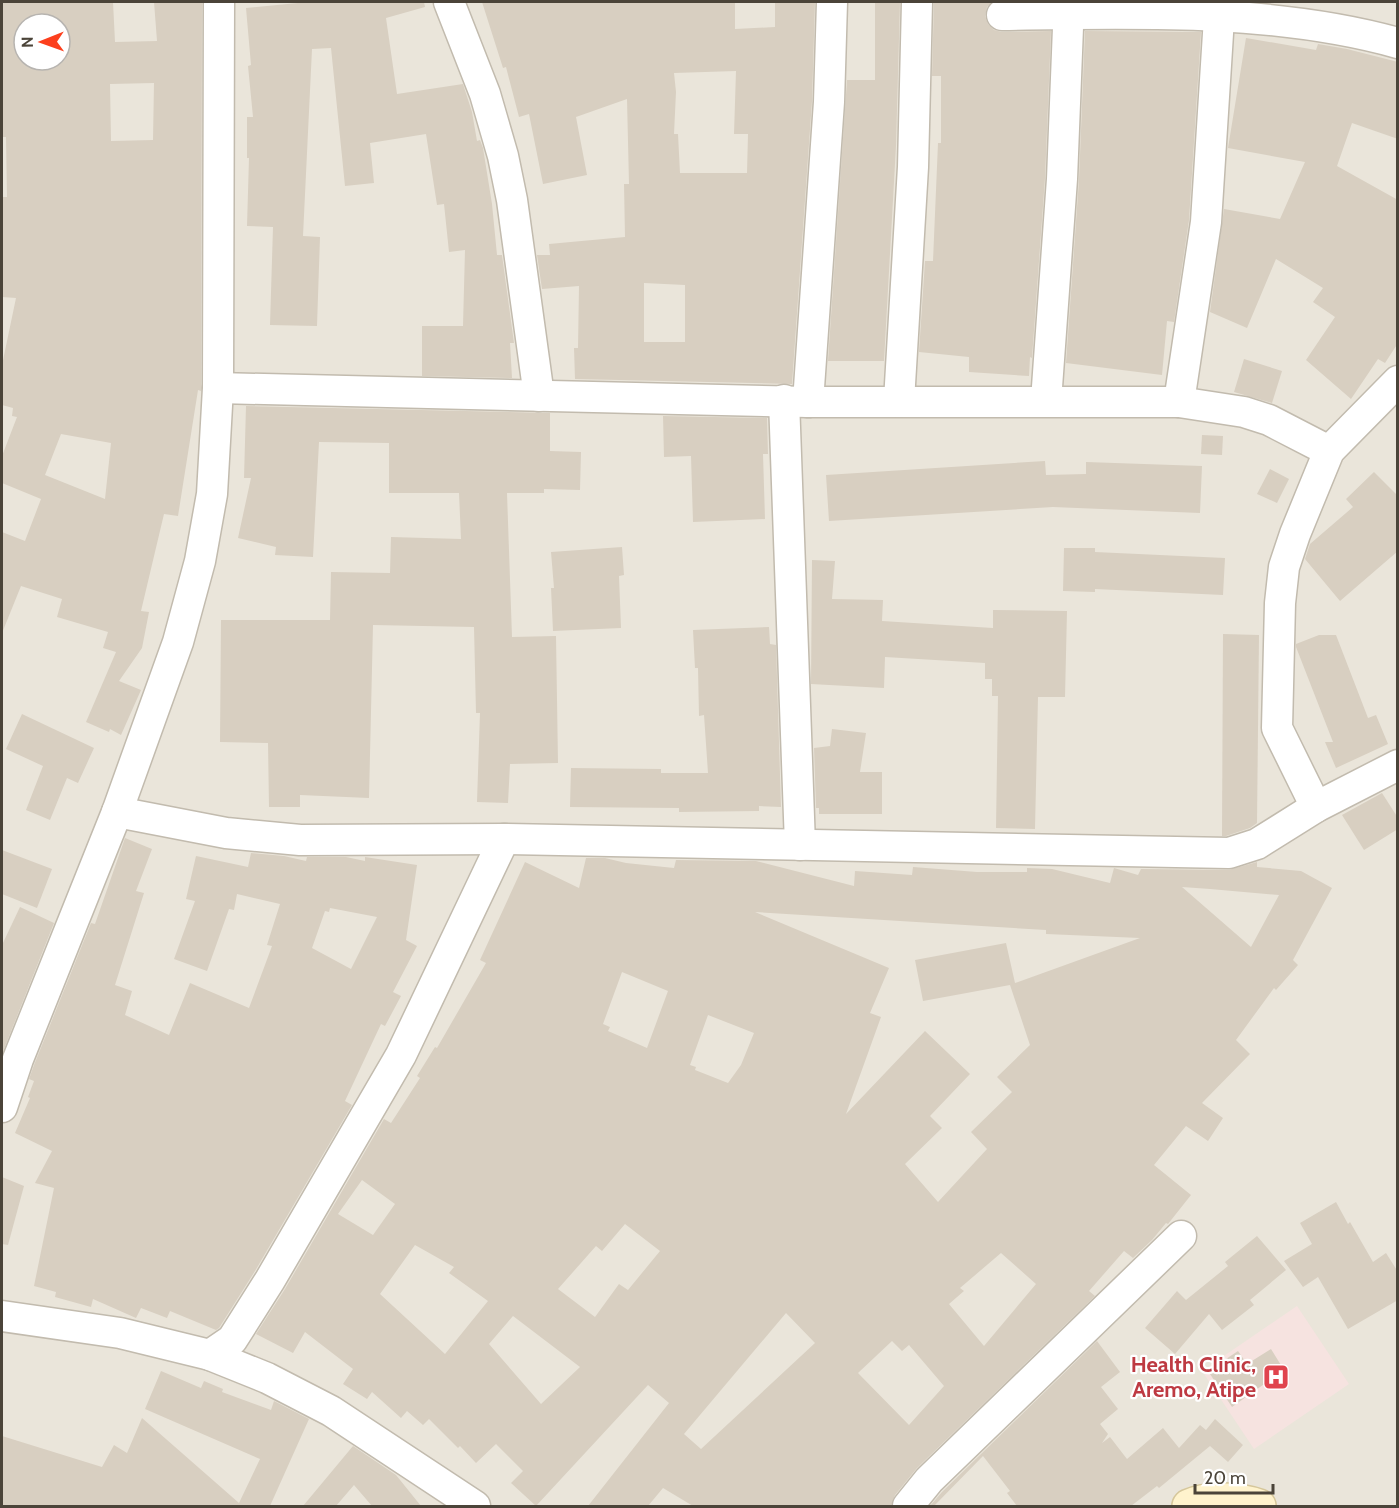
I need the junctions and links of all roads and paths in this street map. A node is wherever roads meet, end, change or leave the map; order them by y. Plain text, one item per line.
1 (219, 2) edge
2 (449, 2) edge
3 (832, 2) edge
4 (917, 2) edge
5 (1069, 8) edge
6 (1220, 9) edge
7 (1002, 15) dead end
8 (1398, 43) edge
9 (1398, 381) edge
10 (218, 388) junction
11 (539, 396) junction
12 (796, 401) junction
13 (899, 401) junction
14 (1046, 401) junction
15 (1179, 402) junction
16 (1329, 451) junction
17 (1398, 765) edge
18 (1316, 807) junction
19 (117, 812) junction
20 (504, 839) junction
21 (800, 844) junction
22 (2, 1107) edge
23 (1181, 1236) dead end
24 (2, 1316) edge
25 (210, 1355) junction
26 (475, 1506) edge
27 (908, 1506) edge
28 (1189, 1506) edge
29 (1259, 1506) edge

1 - 10 street
2 - 11 street
3 - 12 street
4 - 13 street
5 - 6 street
5 - 7 street
5 - 14 street
6 - 8 street
6 - 15 street
9 - 16 street
10 - 11 street
10 - 19 street
11 - 12 street
12 - 13 street
12 - 21 street
13 - 14 street
14 - 15 street
15 - 16 street
16 - 18 street
17 - 18 street
18 - 21 street
19 - 20 street
19 - 22 street
20 - 21 street
20 - 25 street
23 - 27 street
24 - 25 street
25 - 26 street
28 - 29 street

